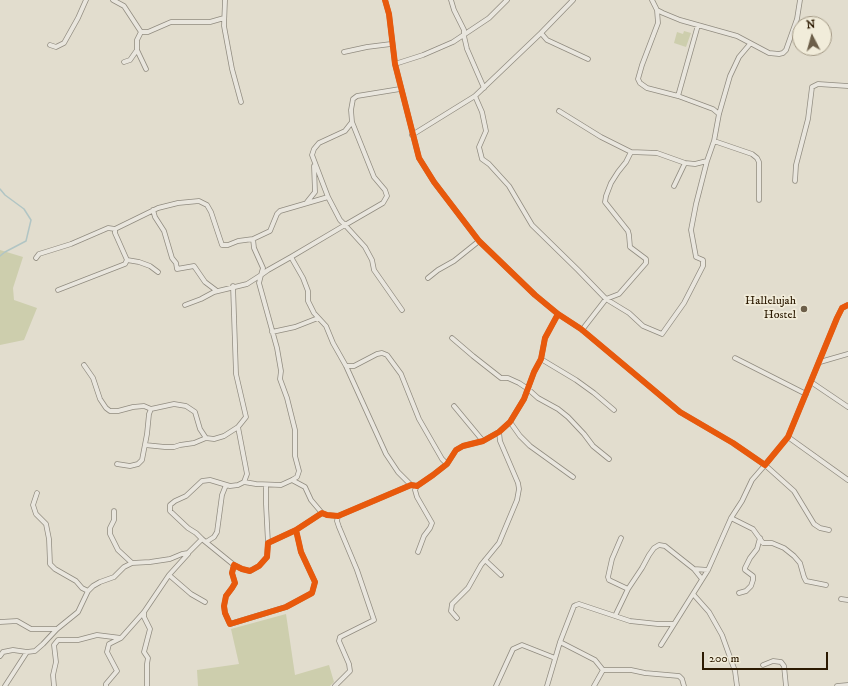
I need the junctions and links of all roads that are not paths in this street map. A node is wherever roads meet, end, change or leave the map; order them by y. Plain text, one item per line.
1 (86, 0) edge
2 (113, 0) edge
3 (225, 0) edge
4 (385, 0) edge
5 (451, 0) edge
6 (506, 0) edge
7 (652, 0) edge
8 (800, 0) edge
9 (571, 1) edge
10 (657, 10) junction
11 (224, 18) junction
12 (698, 25) junction
13 (141, 32) junction
14 (541, 33) junction
15 (464, 36) junction
16 (391, 44) junction
17 (750, 44) junction
18 (50, 45) dead end
19 (137, 50) junction
20 (344, 52) dead end
21 (588, 60) dead end
22 (124, 62) dead end
23 (394, 64) junction
24 (146, 69) dead end
25 (848, 86) edge
26 (484, 88) junction
27 (400, 89) junction
28 (475, 96) junction
29 (678, 96) junction
30 (241, 102) dead end
31 (559, 111) dead end
32 (719, 114) junction
33 (352, 122) junction
34 (412, 134) junction
35 (714, 141) junction
36 (631, 152) junction
37 (707, 161) junction
38 (314, 162) junction
39 (685, 163) junction
40 (795, 181) dead end
41 (674, 186) dead end
42 (328, 197) junction
43 (759, 200) dead end
44 (306, 202) junction
45 (153, 210) junction
46 (345, 224) junction
47 (115, 229) junction
48 (253, 238) junction
49 (479, 241) junction
50 (291, 257) junction
51 (36, 258) dead end
52 (127, 260) junction
53 (158, 272) dead end
54 (261, 275) junction
55 (428, 278) dead end
56 (233, 286) junction
57 (58, 290) dead end
58 (217, 291) junction
59 (606, 299) junction
60 (185, 305) dead end
61 (848, 305) edge
62 (402, 310) dead end
63 (558, 314) junction
64 (318, 318) junction
65 (582, 330) junction
66 (272, 332) junction
67 (452, 338) dead end
68 (848, 354) edge
69 (735, 358) dead end
70 (541, 359) junction
71 (820, 362) junction
72 (84, 365) dead end
73 (346, 366) junction
74 (811, 382) junction
75 (528, 389) junction
76 (806, 394) junction
77 (454, 406) dead end
78 (848, 407) edge
79 (152, 409) junction
80 (614, 410) dead end
81 (510, 422) junction
82 (238, 427) junction
83 (499, 432) junction
84 (788, 437) junction
85 (206, 438) junction
86 (483, 441) junction
87 (145, 445) junction
88 (609, 460) dead end
89 (117, 464) dead end
90 (447, 464) junction
91 (765, 465) junction
92 (573, 477) dead end
93 (292, 480) junction
94 (848, 480) edge
95 (244, 482) junction
96 (226, 485) junction
97 (266, 485) junction
98 (411, 485) junction
99 (417, 486) junction
100 (37, 493) dead end
101 (114, 511) dead end
102 (322, 513) junction
103 (338, 516) junction
104 (731, 518) junction
105 (296, 530) junction
106 (829, 530) dead end
107 (621, 538) dead end
108 (760, 538) junction
109 (204, 541) junction
110 (268, 543) junction
111 (418, 552) dead end
112 (188, 553) junction
113 (485, 560) junction
114 (132, 563) junction
115 (234, 565) junction
116 (694, 569) junction
117 (708, 570) junction
118 (169, 575) junction
119 (502, 575) dead end
120 (702, 580) junction
121 (826, 585) dead end
122 (628, 590) junction
123 (88, 591) junction
124 (739, 593) dead end
125 (693, 594) junction
126 (841, 599) dead end
127 (848, 600) edge
128 (205, 602) dead end
129 (144, 612) junction
130 (615, 616) junction
131 (457, 618) dead end
132 (0, 622) edge
133 (674, 624) junction
134 (57, 629) junction
135 (121, 638) junction
136 (560, 642) junction
137 (661, 644) dead end
138 (27, 652) junction
139 (0, 656) edge
140 (555, 658) junction
141 (763, 664) dead end
142 (603, 670) junction
143 (848, 685) edge
144 (5, 686) edge
145 (54, 686) edge
146 (106, 686) edge
147 (147, 686) edge
148 (335, 686) edge
149 (496, 686) edge
150 (547, 686) edge
151 (594, 686) edge
152 (684, 686) edge
153 (737, 686) edge
154 (786, 686) edge
155 (837, 686) edge

1 - 18 street
2 - 13 street
3 - 11 street
4 - 16 street
5 - 15 street
6 - 15 street
7 - 10 street
8 - 17 street
9 - 14 street
10 - 12 street
10 - 29 street
11 - 13 street
11 - 30 street
12 - 17 street
12 - 29 street
13 - 19 street
14 - 21 street
14 - 26 street
15 - 23 street
15 - 26 street
16 - 20 street
16 - 23 street
17 - 32 street
19 - 22 street
19 - 24 street
23 - 27 street
25 - 40 street
26 - 28 street
27 - 33 street
27 - 34 street
28 - 34 street
28 - 59 street
29 - 32 street
31 - 36 street
32 - 35 street
33 - 38 street
33 - 46 street
34 - 49 street
35 - 37 street
35 - 43 street
36 - 39 street
36 - 59 street
37 - 39 street
37 - 59 street
38 - 42 street
38 - 44 street
39 - 41 street
42 - 44 street
42 - 46 street
44 - 48 street
45 - 47 street
45 - 48 street
45 - 58 street
46 - 50 street
46 - 62 street
47 - 51 street
47 - 52 street
48 - 54 street
49 - 55 street
49 - 63 street
50 - 54 street
50 - 64 street
52 - 53 street
52 - 57 street
54 - 56 street
54 - 66 street
56 - 58 street
56 - 82 street
58 - 60 street
59 - 65 street
61 - 71 street
63 - 65 street
63 - 70 street
64 - 66 street
64 - 73 street
65 - 91 street
66 - 93 street
67 - 75 street
68 - 71 street
69 - 76 street
70 - 75 street
70 - 80 street
71 - 74 street
72 - 79 street
73 - 90 street
73 - 98 street
74 - 76 street
74 - 78 street
75 - 81 street
75 - 88 street
76 - 84 street
77 - 86 street
79 - 85 street
79 - 87 street
81 - 83 street
81 - 92 street
82 - 85 street
82 - 95 street
83 - 86 street
83 - 113 street
84 - 91 street
84 - 94 street
85 - 87 street
86 - 90 street
87 - 89 street
90 - 99 street
91 - 104 street
91 - 106 street
93 - 97 street
93 - 102 street
95 - 96 street
95 - 97 street
96 - 109 street
96 - 109 street
97 - 110 street
98 - 99 street
98 - 103 street
99 - 111 street
100 - 123 street
101 - 114 street
102 - 103 street
102 - 105 street
103 - 148 street
104 - 108 street
104 - 117 street
105 - 110 street
105 - 115 street
107 - 122 street
108 - 121 street
108 - 124 street
109 - 112 street
109 - 115 street
110 - 115 street
112 - 114 street
112 - 118 street
113 - 119 street
113 - 131 street
114 - 123 street
116 - 117 street
116 - 120 street
116 - 122 street
117 - 120 street
118 - 128 street
118 - 129 street
120 - 125 street
122 - 130 street
123 - 134 street
125 - 133 street
125 - 153 street
126 - 127 street
129 - 135 street
129 - 147 street
130 - 133 street
130 - 136 street
132 - 134 street
133 - 137 street
134 - 138 street
135 - 145 street
135 - 146 street
136 - 140 street
136 - 142 street
138 - 139 street
138 - 144 street
140 - 149 street
140 - 150 street
141 - 154 street
142 - 151 street
142 - 152 street
143 - 155 street

